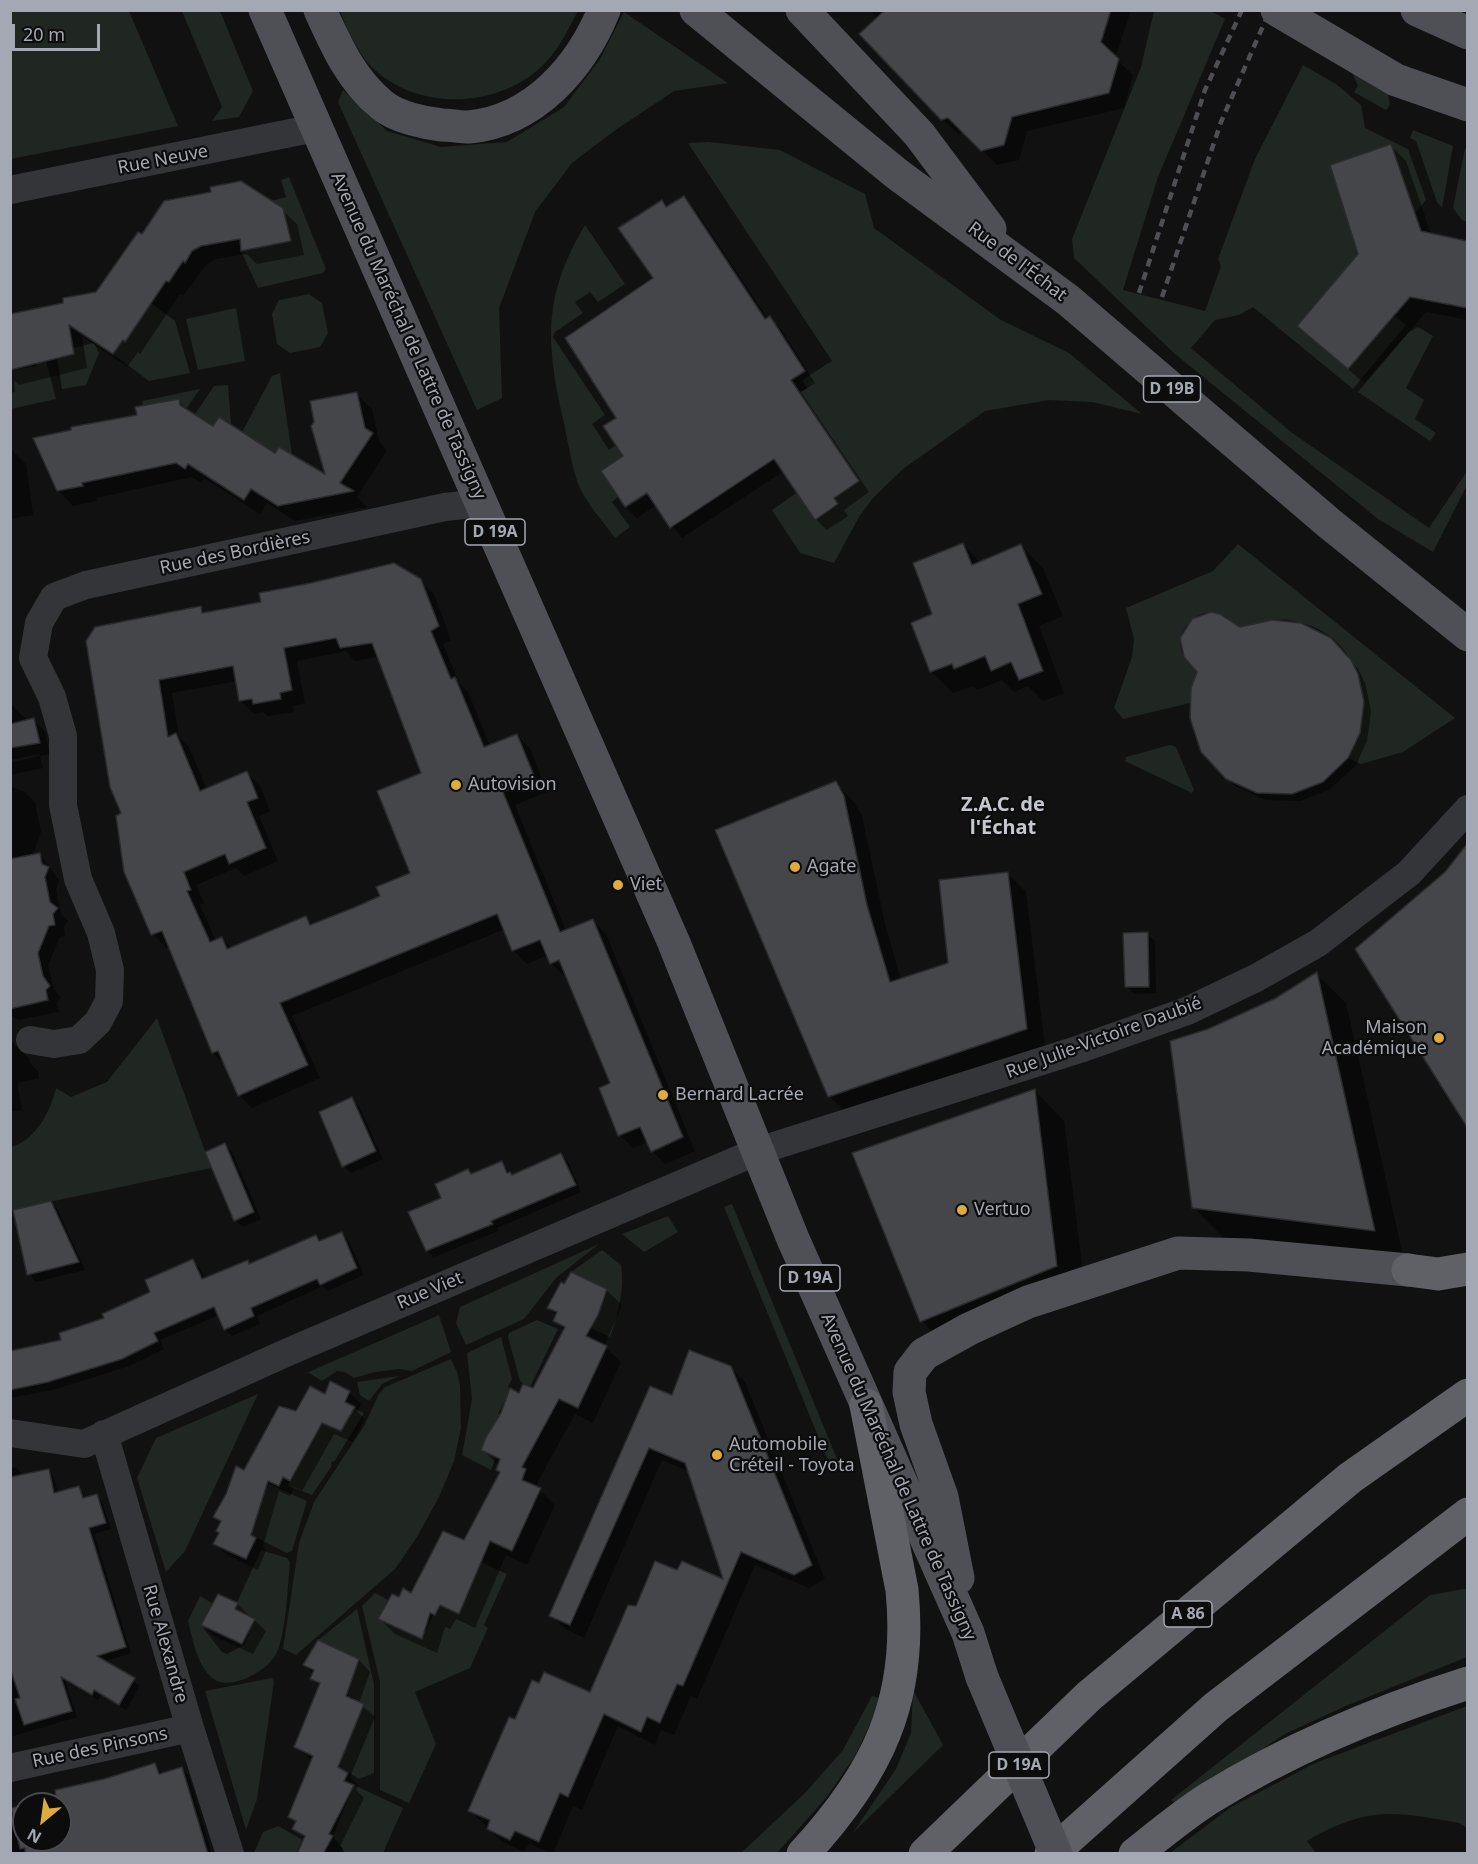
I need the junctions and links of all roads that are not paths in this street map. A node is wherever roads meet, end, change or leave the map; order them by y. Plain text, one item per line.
1 (265, 10) edge
2 (320, 10) edge
3 (604, 10) edge
4 (696, 10) edge
5 (802, 10) edge
6 (1277, 10) edge
7 (1417, 10) edge
8 (1467, 33) edge
9 (1467, 105) edge
10 (315, 128) junction
11 (10, 190) edge
12 (1010, 257) junction
13 (482, 503) junction
14 (1467, 635) edge
15 (22, 660) edge
16 (1467, 809) edge
17 (30, 1040) dead end
18 (758, 1151) junction
19 (1467, 1269) edge
20 (1408, 1270) joint
21 (1467, 1395) edge
22 (866, 1405) junction
23 (10, 1433) edge
24 (104, 1434) junction
25 (1467, 1514) edge
26 (968, 1633) junction
27 (1467, 1683) edge
28 (190, 1728) junction
29 (10, 1768) edge
30 (230, 1854) edge
31 (803, 1854) edge
32 (925, 1854) edge
33 (1051, 1854) edge
34 (1056, 1854) edge
35 (1135, 1854) edge

1 - 10 main road, Avenue du Maréchal de Lattre de Tassigny / D 19A
2 - 3 main road
4 - 12 main road, Rue de l'Échat / D 19B
5 - 12 main road
6 - 9 main road
7 - 8 main road
10 - 11 street, Rue Neuve
10 - 13 main road, Avenue du Maréchal de Lattre de Tassigny / D 19A
12 - 14 main road, Rue de l'Échat / D 19B
13 - 15 street, Rue des Bordières
13 - 18 main road, Avenue du Maréchal de Lattre de Tassigny / D 19A
15 - 17 street, Rue des Bordières
16 - 18 street, Rue Julie-Victoire Daubié
18 - 22 main road, Avenue du Maréchal de Lattre de Tassigny / D 19A
18 - 24 street, Rue Viet
19 - 20 highway
20 - 26 main road
21 - 32 highway, A 86
22 - 26 main road, Avenue du Maréchal de Lattre de Tassigny / D 19A
22 - 31 highway
23 - 24 street, Rue Viet
24 - 28 street, Rue Alexandre
25 - 33 highway
26 - 34 main road, Avenue du Maréchal de Lattre de Tassigny / D 19A, bridge
27 - 35 highway
28 - 29 street, Rue des Pinsons
28 - 30 street, Rue Alexandre

